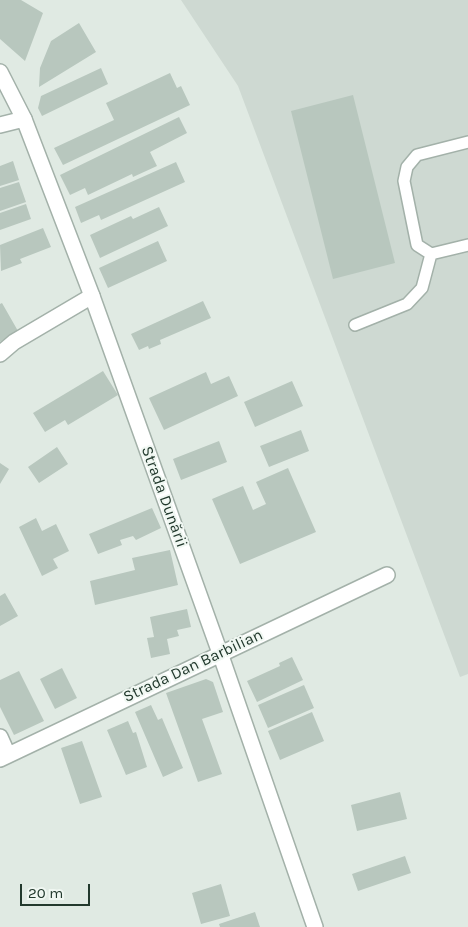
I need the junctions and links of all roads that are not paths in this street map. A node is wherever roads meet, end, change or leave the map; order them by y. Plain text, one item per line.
1 (0, 72) edge
2 (24, 119) junction
3 (0, 125) edge
4 (468, 142) edge
5 (468, 245) edge
6 (431, 254) junction
7 (92, 296) junction
8 (355, 325) dead end
9 (0, 354) edge
10 (387, 575) dead end
11 (220, 653) junction
12 (0, 737) edge
13 (4, 757) edge
14 (315, 927) edge

1 - 2 street, Strada Dunării
2 - 3 street
2 - 7 street, Strada Dunării
4 - 6 lane
5 - 6 lane
6 - 8 lane
7 - 9 street
7 - 11 street, Strada Dunării
10 - 11 street, Strada Dan Barbilian
11 - 13 street, Strada Dan Barbilian
11 - 14 street, Strada Dunării
12 - 13 street

